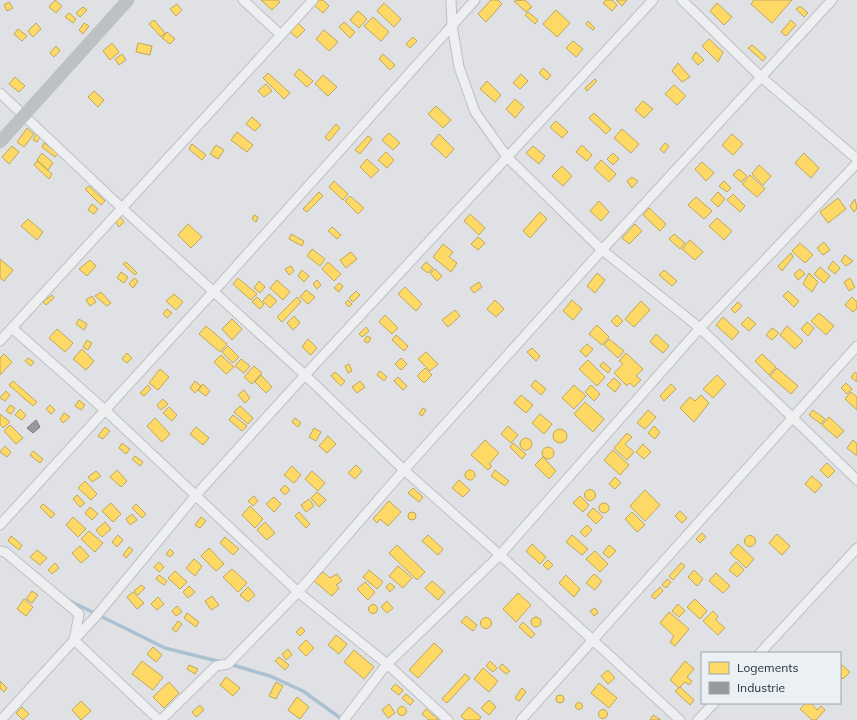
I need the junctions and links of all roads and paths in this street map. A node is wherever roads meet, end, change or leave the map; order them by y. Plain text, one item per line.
1 (128, 0) edge
2 (243, 0) edge
3 (313, 0) edge
4 (451, 0) edge
5 (476, 0) edge
6 (653, 0) edge
7 (682, 0) edge
8 (832, 0) edge
9 (452, 25) junction
10 (281, 35) junction
11 (761, 77) junction
12 (0, 93) edge
13 (23, 115) junction
14 (0, 142) edge
15 (507, 157) junction
16 (857, 159) edge
17 (857, 163) edge
18 (123, 209) junction
19 (602, 250) junction
20 (214, 291) junction
21 (12, 328) junction
22 (700, 328) junction
23 (0, 341) edge
24 (857, 346) edge
25 (305, 375) junction
26 (105, 410) junction
27 (792, 417) junction
28 (404, 470) junction
29 (857, 480) edge
30 (196, 495) junction
31 (0, 525) edge
32 (857, 548) edge
33 (0, 551) edge
34 (500, 555) junction
35 (298, 592) junction
36 (74, 640) junction
37 (593, 640) junction
38 (761, 652) edge
39 (387, 664) junction
40 (713, 704) edge
41 (1, 720) edge
42 (160, 720) edge
43 (344, 720) edge
44 (448, 720) edge
45 (521, 720) edge
46 (680, 720) edge
47 (698, 720) edge

1 - 13 street
2 - 10 street
3 - 10 street
4 - 9 street
5 - 9 street
6 - 15 street
7 - 11 street
8 - 11 street
9 - 15 street
9 - 20 street
10 - 18 street
11 - 16 street
11 - 19 street
12 - 13 street
13 - 14 street
13 - 18 street
15 - 19 street
15 - 25 street
17 - 22 street
18 - 20 street
18 - 21 street
19 - 22 street
19 - 28 street
20 - 25 street
20 - 26 street
21 - 23 street
21 - 26 street
22 - 27 street
22 - 34 street
24 - 27 street
25 - 28 street
25 - 30 street
26 - 30 street
26 - 31 street
27 - 29 street
27 - 37 street
28 - 34 street
28 - 35 street
30 - 35 street
30 - 36 street
32 - 38 street
33 - 36 street
34 - 37 street
34 - 39 street
35 - 39 street
35 - 42 street
36 - 41 street
36 - 42 street
37 - 45 street
37 - 46 street
39 - 43 street
39 - 44 street
40 - 47 street

